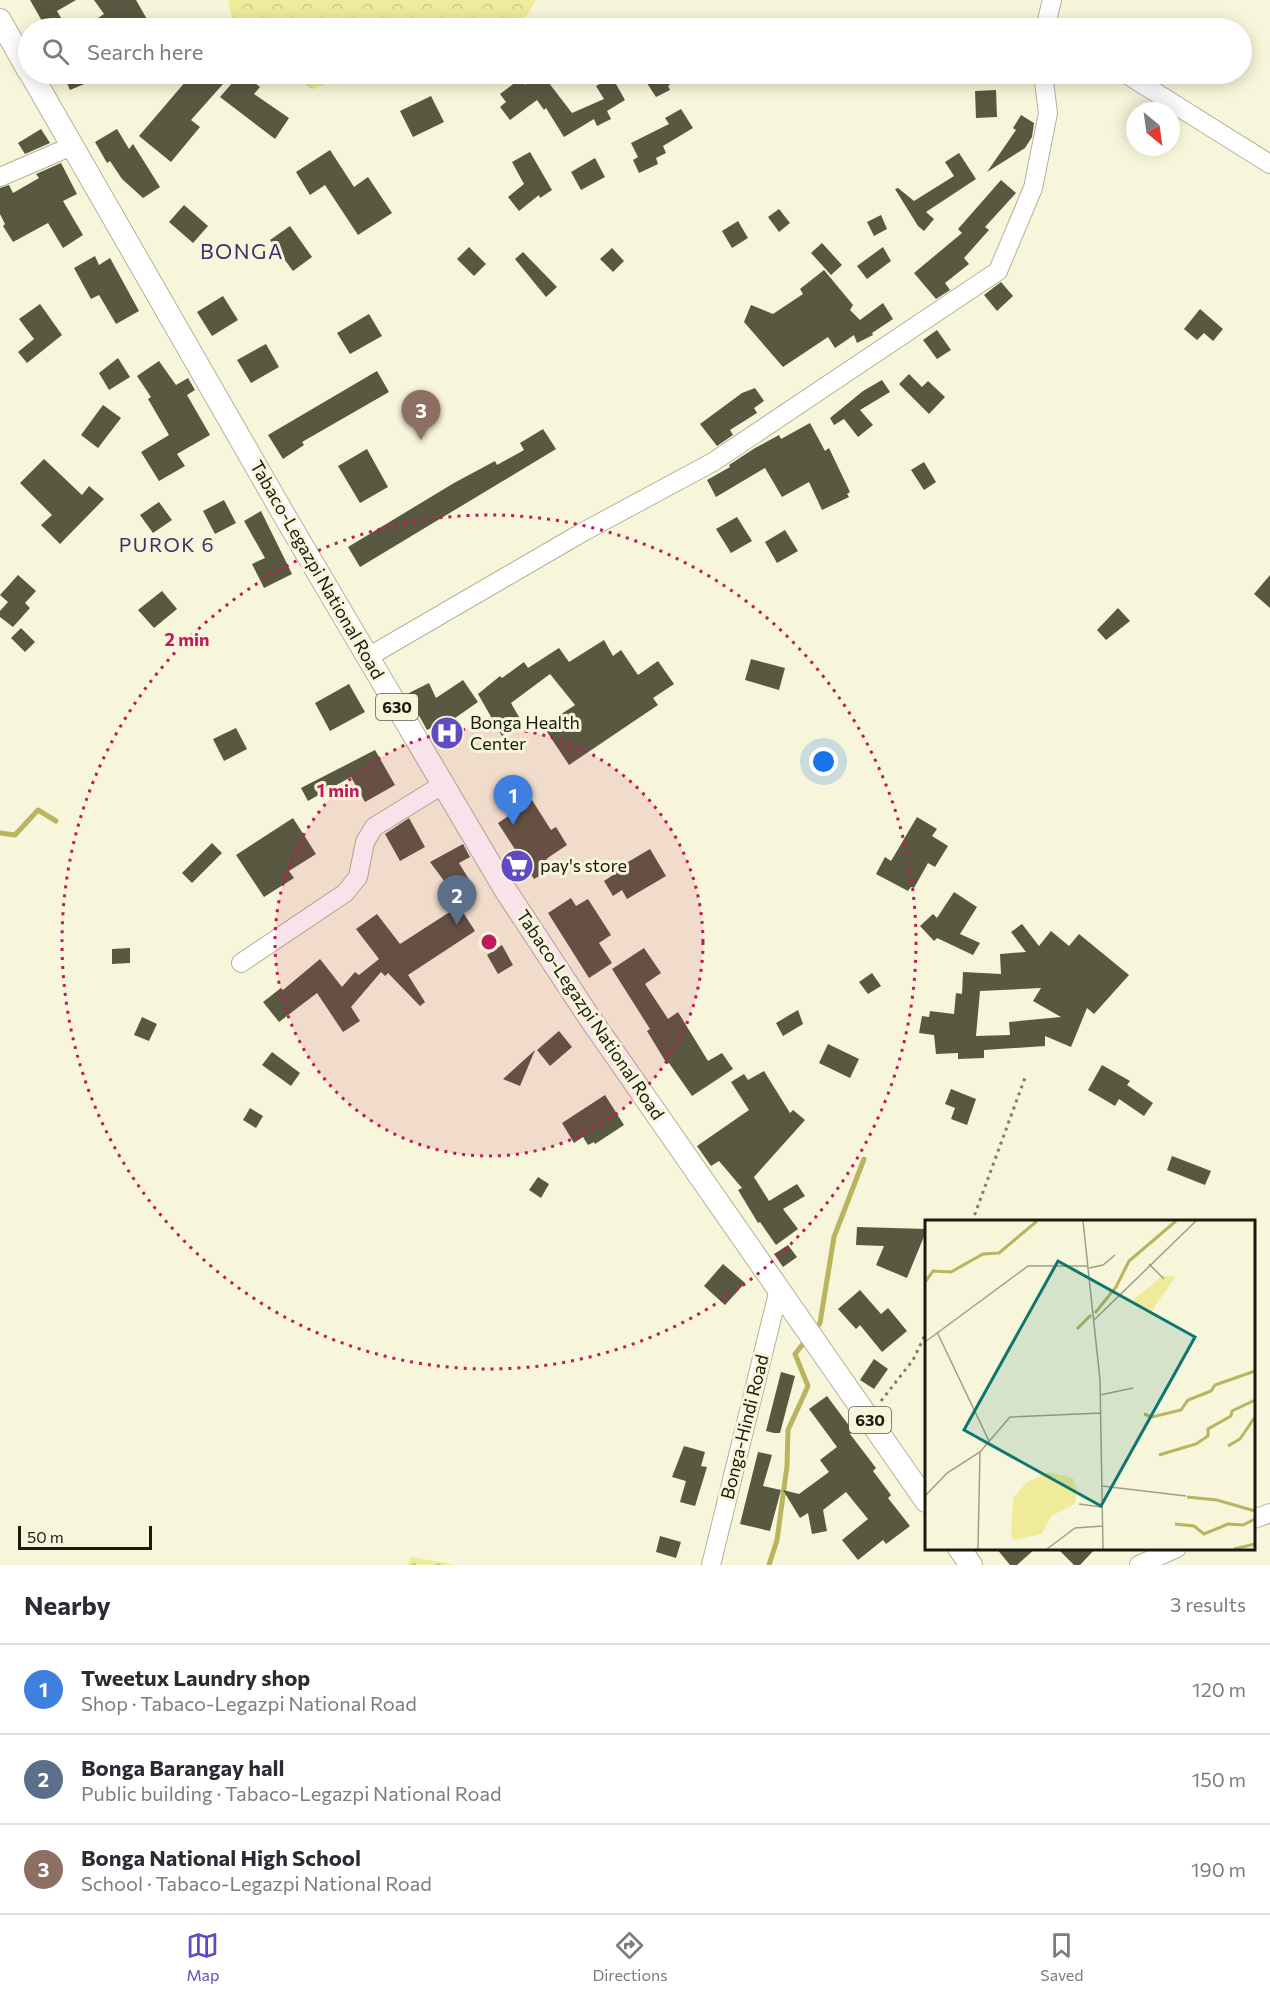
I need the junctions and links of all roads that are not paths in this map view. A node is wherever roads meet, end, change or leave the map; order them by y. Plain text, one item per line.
1 (1052, 0) edge
2 (1050, 18) edge
3 (0, 20) edge
4 (18, 51) edge
5 (37, 84) edge
6 (1044, 84) edge
7 (1141, 84) edge
8 (72, 146) junction
9 (1270, 164) edge
10 (0, 177) edge
11 (368, 657) junction
12 (442, 785) junction
13 (241, 963) dead end
14 (779, 1288) junction
15 (924, 1496) edge
16 (1270, 1513) edge
17 (1255, 1519) edge
18 (960, 1550) edge
19 (1173, 1550) edge
20 (711, 1565) edge
21 (970, 1565) edge
22 (1139, 1565) edge

1 - 2 street
3 - 4 main road, Tabaco-Legazpi National Road / 630
5 - 8 main road, Tabaco-Legazpi National Road / 630
6 - 11 street
7 - 9 street
8 - 10 street
8 - 11 main road, Tabaco-Legazpi National Road / 630
11 - 12 main road, Tabaco-Legazpi National Road / 630
12 - 13 street
12 - 14 main road, Tabaco-Legazpi National Road / 630
14 - 15 main road, Tabaco-Legazpi National Road / 630
14 - 20 street, Bonga-Hindi Road
16 - 17 street
18 - 21 main road
19 - 22 street

